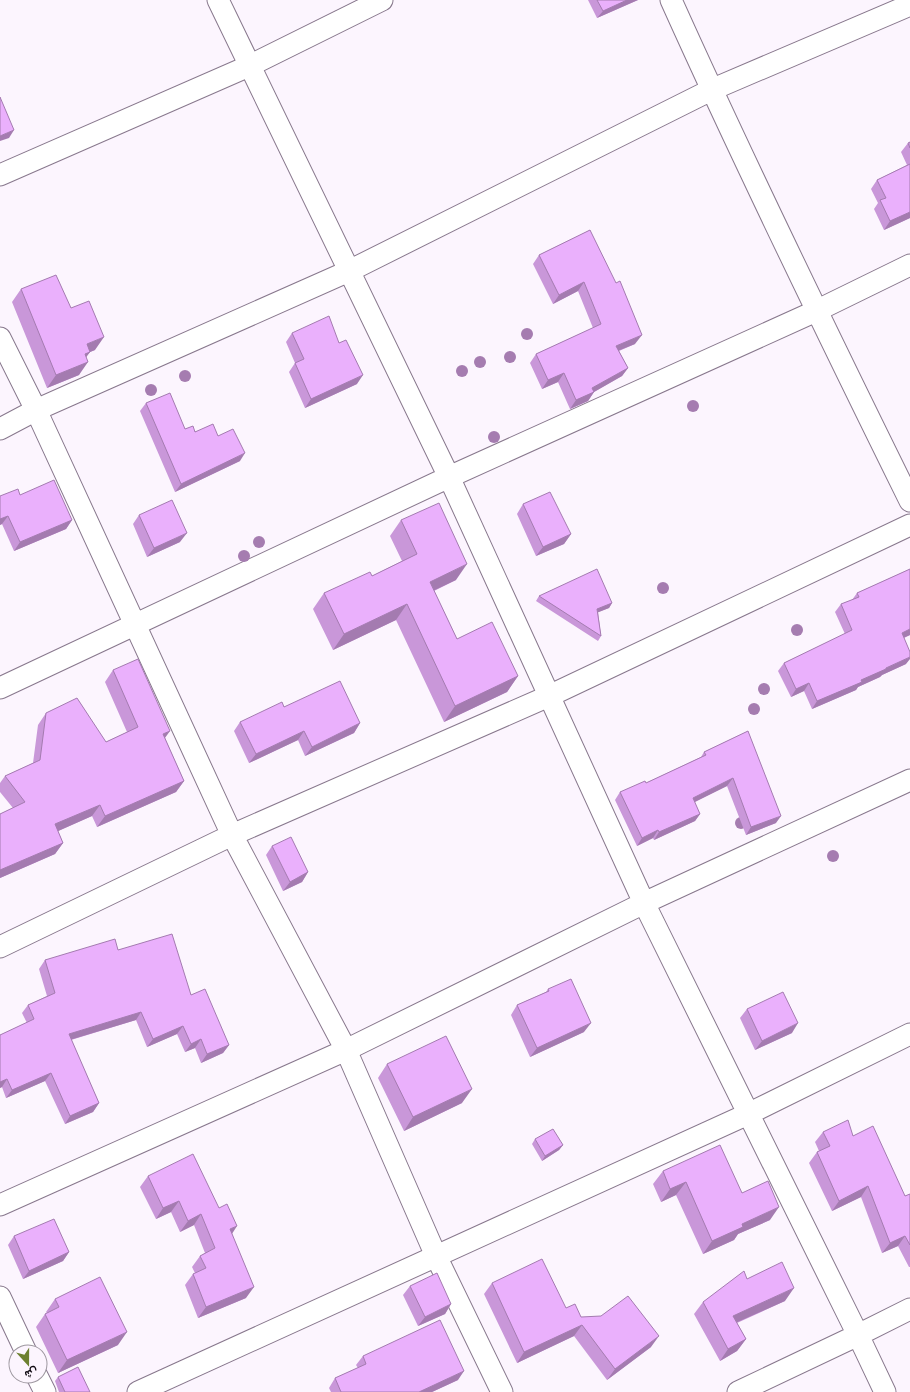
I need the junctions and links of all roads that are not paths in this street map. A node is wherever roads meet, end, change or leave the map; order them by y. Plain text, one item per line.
1 (218, 0) edge
2 (382, 0) edge
3 (671, 0) edge
4 (910, 5) edge
5 (249, 66) junction
6 (711, 90) junction
7 (0, 175) edge
8 (910, 265) edge
9 (349, 271) junction
10 (816, 311) junction
11 (0, 338) edge
12 (36, 410) junction
13 (0, 429) edge
14 (449, 477) junction
15 (910, 501) edge
16 (910, 525) edge
17 (135, 625) junction
18 (0, 688) edge
19 (549, 696) junction
20 (910, 780) edge
21 (232, 835) junction
22 (644, 903) junction
23 (0, 947) edge
24 (910, 1034) edge
25 (346, 1050) junction
26 (748, 1114) junction
27 (0, 1205) edge
28 (436, 1256) junction
29 (0, 1297) edge
30 (910, 1309) edge
31 (858, 1335) junction
32 (22, 1344) edge
33 (138, 1392) edge
34 (502, 1392) edge
35 (738, 1392) edge
36 (885, 1392) edge

1 - 5 street
2 - 5 street
3 - 6 street
4 - 6 street
5 - 7 street
5 - 9 street
6 - 9 street
6 - 10 street
8 - 10 street
9 - 12 street
9 - 14 street
10 - 14 street
10 - 15 street
11 - 12 street
12 - 13 street
12 - 17 street
14 - 17 street
14 - 19 street
16 - 19 street
17 - 18 street
17 - 21 street
19 - 21 street
19 - 22 street
20 - 22 street
21 - 23 street
21 - 25 street
22 - 25 street
22 - 26 street
24 - 26 street
25 - 27 street
25 - 28 street
26 - 28 street
26 - 31 street
28 - 33 street
28 - 34 street
29 - 32 street
30 - 31 street
31 - 35 street
31 - 36 street

